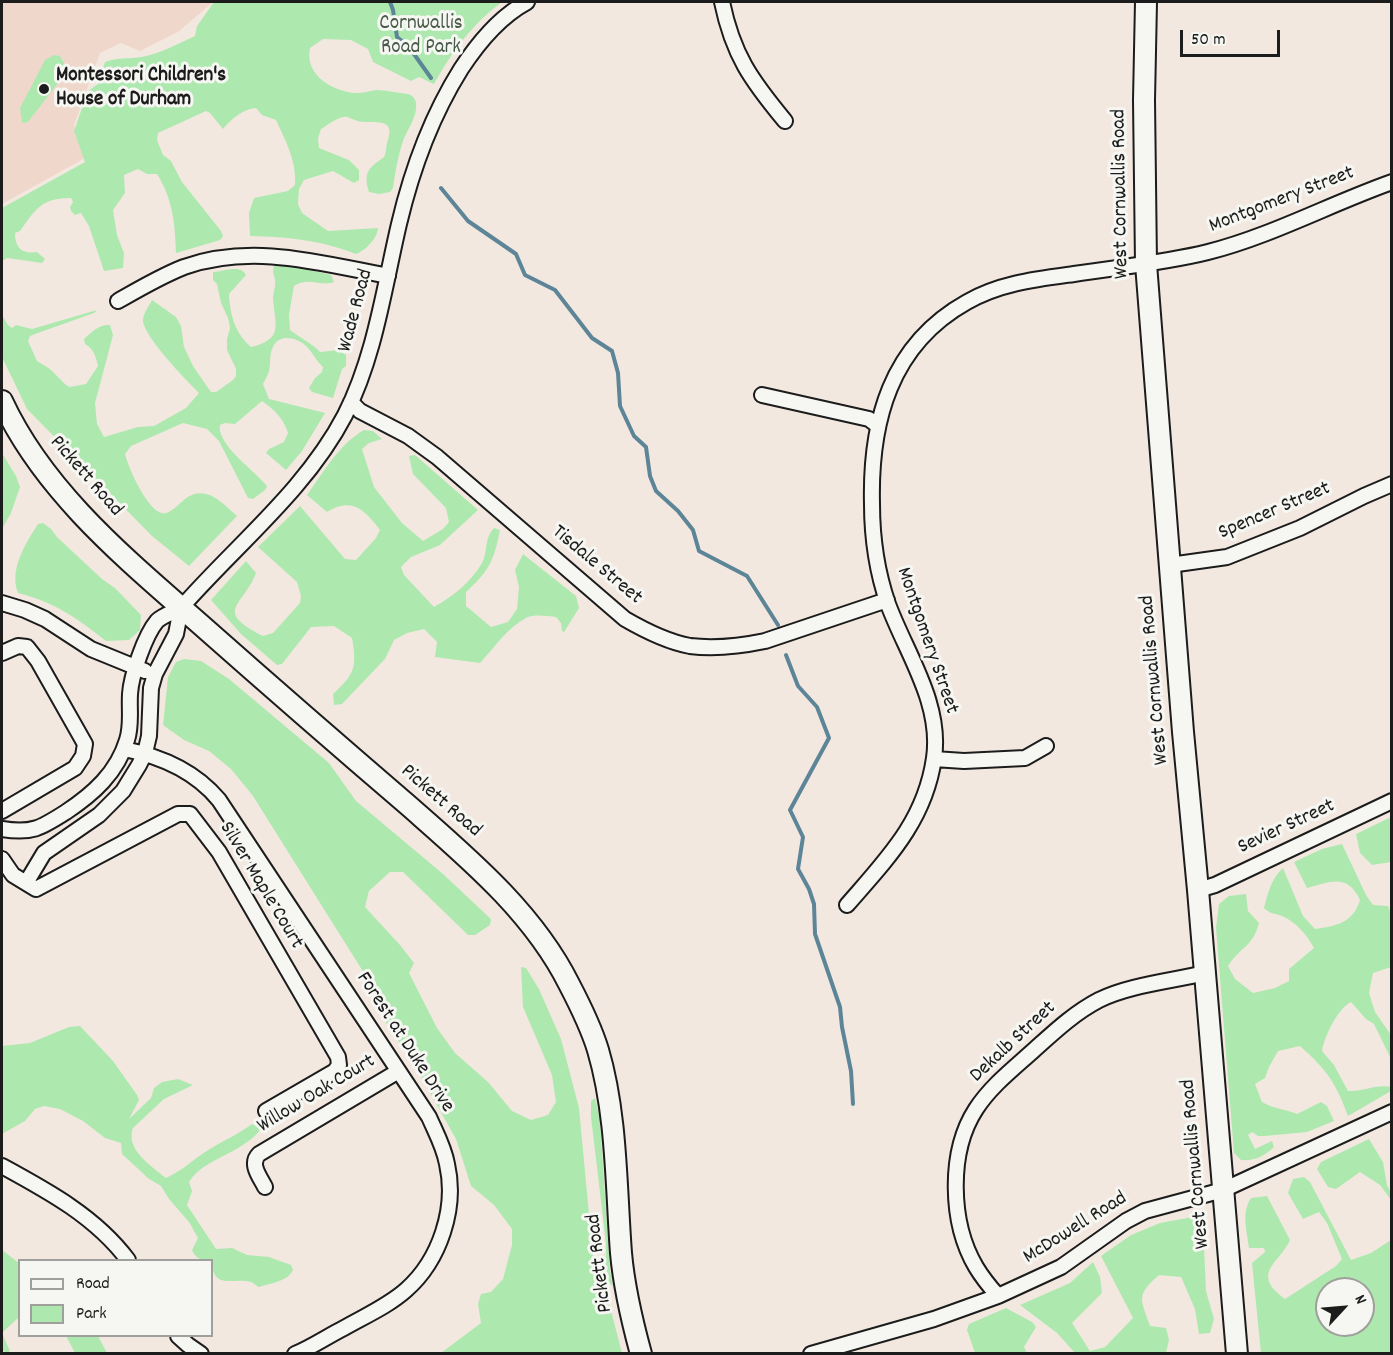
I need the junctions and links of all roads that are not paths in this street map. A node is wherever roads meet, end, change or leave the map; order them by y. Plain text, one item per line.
1 (527, 2) edge
2 (722, 2) edge
3 (1146, 2) edge
4 (785, 121) dead end
5 (1392, 183) edge
6 (1146, 264) junction
7 (388, 276) junction
8 (118, 301) dead end
9 (762, 395) dead end
10 (2, 400) edge
11 (351, 402) junction
12 (878, 426) junction
13 (1392, 484) edge
14 (1170, 565) junction
15 (887, 600) junction
16 (2, 603) edge
17 (181, 608) junction
18 (2, 653) edge
19 (137, 668) junction
20 (155, 674) junction
21 (1046, 746) dead end
22 (124, 749) junction
23 (145, 753) junction
24 (934, 759) junction
25 (1392, 801) edge
26 (2, 811) edge
27 (2, 829) edge
28 (2, 859) edge
29 (26, 883) junction
30 (1198, 890) junction
31 (847, 905) dead end
32 (1205, 973) junction
33 (397, 1072) junction
34 (266, 1111) dead end
35 (1392, 1112) edge
36 (2, 1166) edge
37 (265, 1187) dead end
38 (1223, 1190) junction
39 (127, 1259) edge
40 (998, 1296) junction
41 (180, 1337) edge
42 (201, 1353) edge
43 (295, 1353) edge
44 (641, 1353) edge
45 (811, 1353) edge
46 (1237, 1353) edge

1 - 7 street, Wade Road
2 - 4 street
3 - 6 street, West Cornwallis Road
5 - 6 street, Montgomery Street
6 - 12 street, Montgomery Street
6 - 14 street, West Cornwallis Road
7 - 8 street
7 - 11 street, Wade Road
9 - 12 street
10 - 17 street, Pickett Road
11 - 15 street, Tisdale Street
11 - 17 street, Wade Road
12 - 15 street, Montgomery Street
13 - 14 street, Spencer Street
14 - 30 street, West Cornwallis Road
15 - 24 street, Montgomery Street
16 - 19 street
17 - 19 street
17 - 20 street
17 - 44 street, Pickett Road
18 - 26 street
19 - 20 street
19 - 22 street
20 - 23 street
21 - 24 street
22 - 23 street, Forest at Duke Drive
22 - 27 street
23 - 29 street
23 - 33 street, Forest at Duke Drive
24 - 31 street, Montgomery Street
25 - 30 street, Sevier Street
28 - 29 street
29 - 34 street, Silver Maple Court
30 - 32 street, West Cornwallis Road
32 - 38 street, West Cornwallis Road
32 - 40 street, Dekalb Street
33 - 37 street, Willow Oak Court
33 - 43 street, Forest at Duke Drive
35 - 38 street, McDowell Road
36 - 39 street
38 - 40 street, McDowell Road
38 - 46 street, West Cornwallis Road
40 - 45 street, McDowell Road
41 - 42 street

